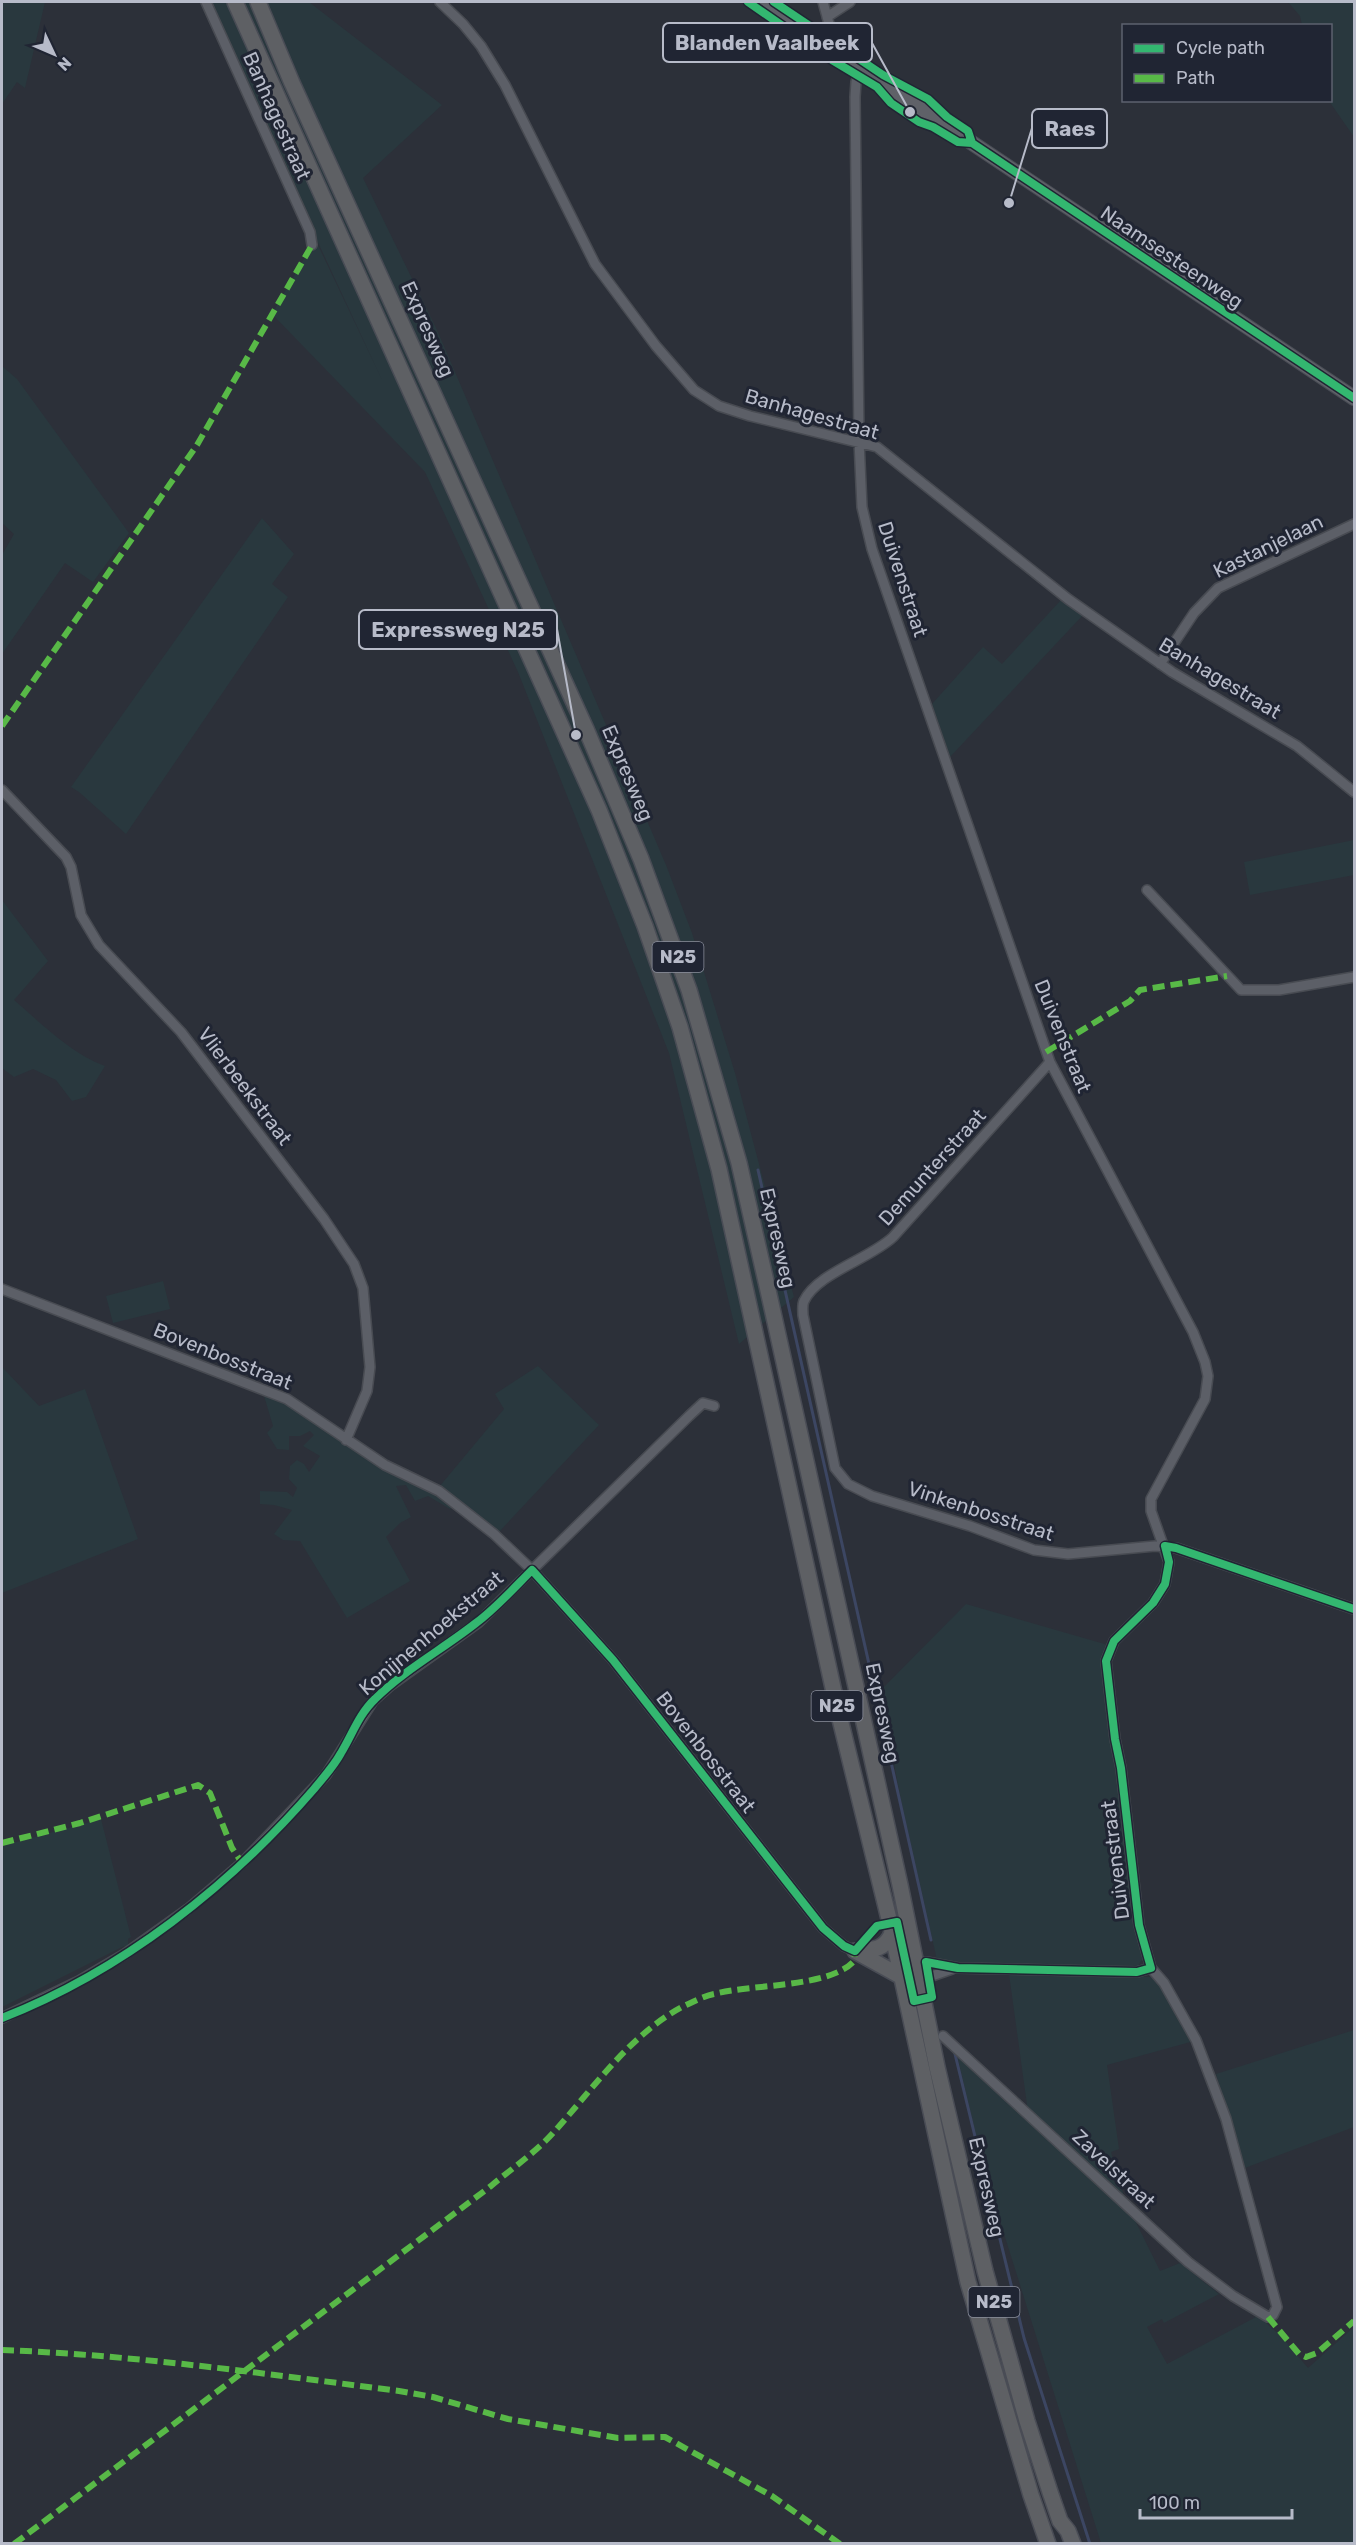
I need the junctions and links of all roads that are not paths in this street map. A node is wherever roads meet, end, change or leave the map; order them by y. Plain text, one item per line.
1 (206, 2) edge
2 (235, 2) edge
3 (258, 2) edge
4 (440, 2) edge
5 (761, 2) edge
6 (823, 2) edge
7 (850, 2) edge
8 (827, 17) junction
9 (825, 44) junction
10 (861, 68) junction
11 (312, 245) dead end
12 (1354, 398) edge
13 (859, 441) junction
14 (1354, 525) edge
15 (1160, 664) junction
16 (2, 790) edge
17 (1354, 792) edge
18 (1147, 890) dead end
19 (1354, 977) edge
20 (1050, 1062) junction
21 (826, 1279) joint
22 (2, 1288) edge
23 (714, 1406) dead end
24 (346, 1440) junction
25 (1165, 1546) junction
26 (532, 1570) junction
27 (1354, 1609) edge
28 (892, 1933) junction
29 (855, 1951) junction
30 (958, 1968) junction
31 (1151, 1968) junction
32 (922, 1971) junction
33 (902, 1977) junction
34 (2, 2018) edge
35 (943, 2037) dead end
36 (1268, 2317) joint
37 (1048, 2544) edge
38 (1073, 2544) edge

1 - 11 street, Banhagestraat
2 - 28 highway, Expresweg / N25
3 - 32 highway, Expresweg / N25
4 - 13 street, Banhagestraat
5 - 9 main road, Naamsesteenweg
6 - 8 street
7 - 8 street
8 - 9 street
9 - 10 main road, Naamsesteenweg
10 - 12 main road, Naamsesteenweg
10 - 13 street, Duivenstraat
13 - 15 street, Banhagestraat
13 - 20 street, Duivenstraat
14 - 15 street, Kastanjelaan
15 - 17 street, Banhagestraat
16 - 24 street, Vlierbeekstraat
18 - 19 street
20 - 21 street, Demunterstraat
20 - 25 street, Duivenstraat
21 - 25 street, Vinkenbosstraat
22 - 24 street, Bovenbosstraat
23 - 26 street, Konijnenhoekstraat
24 - 26 street, Bovenbosstraat
25 - 27 street, Vinkenbosstraat
25 - 31 street, Duivenstraat
26 - 29 street, Bovenbosstraat
26 - 34 street, Konijnenhoekstraat
28 - 29 highway
28 - 33 highway, Expresweg / N25
29 - 33 highway
30 - 31 street
30 - 32 street
30 - 32 street
31 - 36 street, Duivenstraat
32 - 38 highway, Expresweg / N25
33 - 37 highway, Expresweg / N25
35 - 36 street, Zavelstraat

